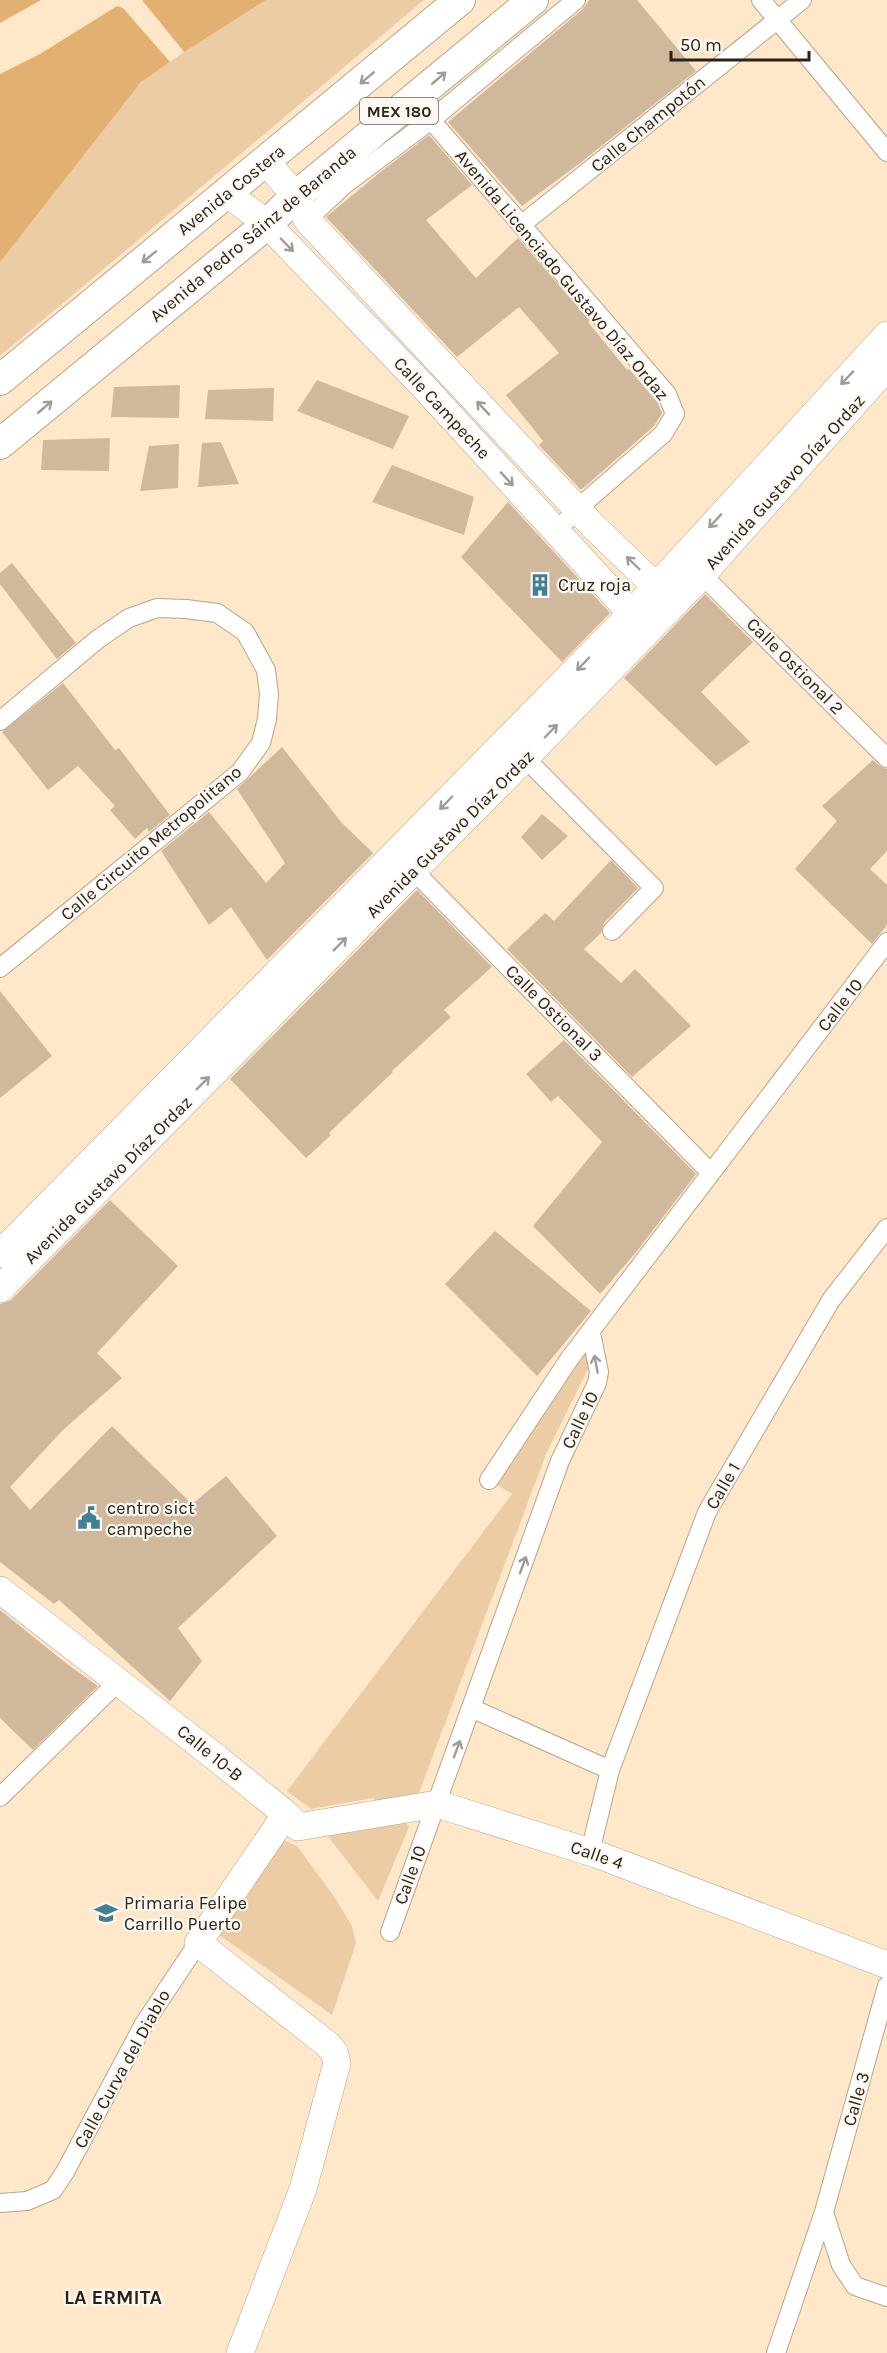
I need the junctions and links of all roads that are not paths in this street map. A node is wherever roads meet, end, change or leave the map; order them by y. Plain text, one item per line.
1 (460, 0) edge
2 (533, 0) edge
3 (576, 0) edge
4 (761, 0) edge
5 (802, 0) edge
6 (777, 20) junction
7 (430, 120) junction
8 (887, 152) edge
9 (266, 162) junction
10 (227, 193) junction
11 (302, 208) junction
12 (267, 224) junction
13 (521, 225) junction
14 (887, 335) edge
15 (441, 363) junction
16 (887, 367) edge
17 (0, 380) edge
18 (423, 387) junction
19 (0, 444) edge
20 (577, 509) junction
21 (556, 532) junction
22 (702, 575) junction
23 (665, 595) junction
24 (640, 622) junction
25 (0, 721) edge
26 (525, 758) junction
27 (887, 758) edge
28 (405, 862) junction
29 (612, 931) dead end
30 (887, 942) edge
31 (0, 968) edge
32 (710, 1172) junction
33 (887, 1228) edge
34 (0, 1254) edge
35 (0, 1289) edge
36 (591, 1333) junction
37 (489, 1480) dead end
38 (0, 1590) edge
39 (119, 1681) junction
40 (471, 1708) junction
41 (610, 1770) junction
42 (0, 1797) edge
43 (437, 1804) junction
44 (292, 1821) junction
45 (590, 1852) junction
46 (390, 1932) dead end
47 (198, 1943) junction
48 (887, 1965) edge
49 (887, 1986) edge
50 (0, 2203) edge
51 (824, 2212) junction
52 (887, 2297) edge
53 (240, 2353) edge
54 (776, 2353) edge

1 -> 9 main road, Avenida Costera / MEX 180
11 -> 2 main road, Avenida Pedro Sáinz de Baranda / MEX 180
3 - 7 street
4 - 6 street
5 - 6 street, Calle Champotón
6 - 8 street
6 - 13 street, Calle Champotón
7 - 11 street
7 - 13 street, Avenida Licenciado Gustavo Díaz Ordaz
9 - 10 main road, Avenida Costera / MEX 180
9 - 11 street, Calle Campeche
10 - 12 street, Calle Campeche
10 -> 17 main road, Avenida Costera
11 - 12 main road, Avenida Pedro Sáinz de Baranda / MEX 180
11 - 15 street, Calle Campeche
12 -> 18 street, Calle Campeche
19 -> 12 main road, Avenida Pedro Sáinz de Baranda
13 - 20 street, Avenida Licenciado Gustavo Díaz Ordaz
14 -> 23 street, Avenida Gustavo Díaz Ordaz
15 - 18 street
20 -> 15 street, Calle Campeche
16 - 22 street, Avenida Gustavo Díaz Ordaz
18 -> 21 street, Calle Campeche
20 - 21 street, Avenida Licenciado Gustavo Díaz Ordaz
23 -> 20 street, Calle Campeche
21 - 24 street, Calle Campeche
22 - 23 street, Avenida Gustavo Díaz Ordaz
22 - 27 street, Calle Ostional 2
23 - 24 street, Avenida Gustavo Díaz Ordaz
26 -> 24 street, Avenida Gustavo Díaz Ordaz
24 -> 28 street, Avenida Gustavo Díaz Ordaz
25 - 31 street, Calle Circuito Metropolitano
26 - 28 street, Avenida Gustavo Díaz Ordaz
26 - 29 street
28 - 32 street, Calle Ostional 3
28 - 34 street, Avenida Gustavo Díaz Ordaz
35 -> 28 street, Avenida Gustavo Díaz Ordaz
30 - 32 street, Calle 10
32 - 36 street, Calle 10
33 - 41 street, Calle 1
36 - 37 street
40 -> 36 street, Calle 10
38 - 39 street, Calle 10-B
39 - 42 street
39 - 44 street, Calle 10-B
40 - 41 street
43 -> 40 street, Calle 10
41 - 45 street, Calle 1
43 - 44 street, Calle 4
43 - 45 street, Calle 4
43 - 46 street, Calle 10
44 - 47 street, Calle Curva del Diablo
45 - 48 street, Calle 4
47 - 50 street, Calle Curva del Diablo
47 - 53 street
49 - 51 street, Calle 3
51 - 52 street
51 - 54 street, Calle 3

